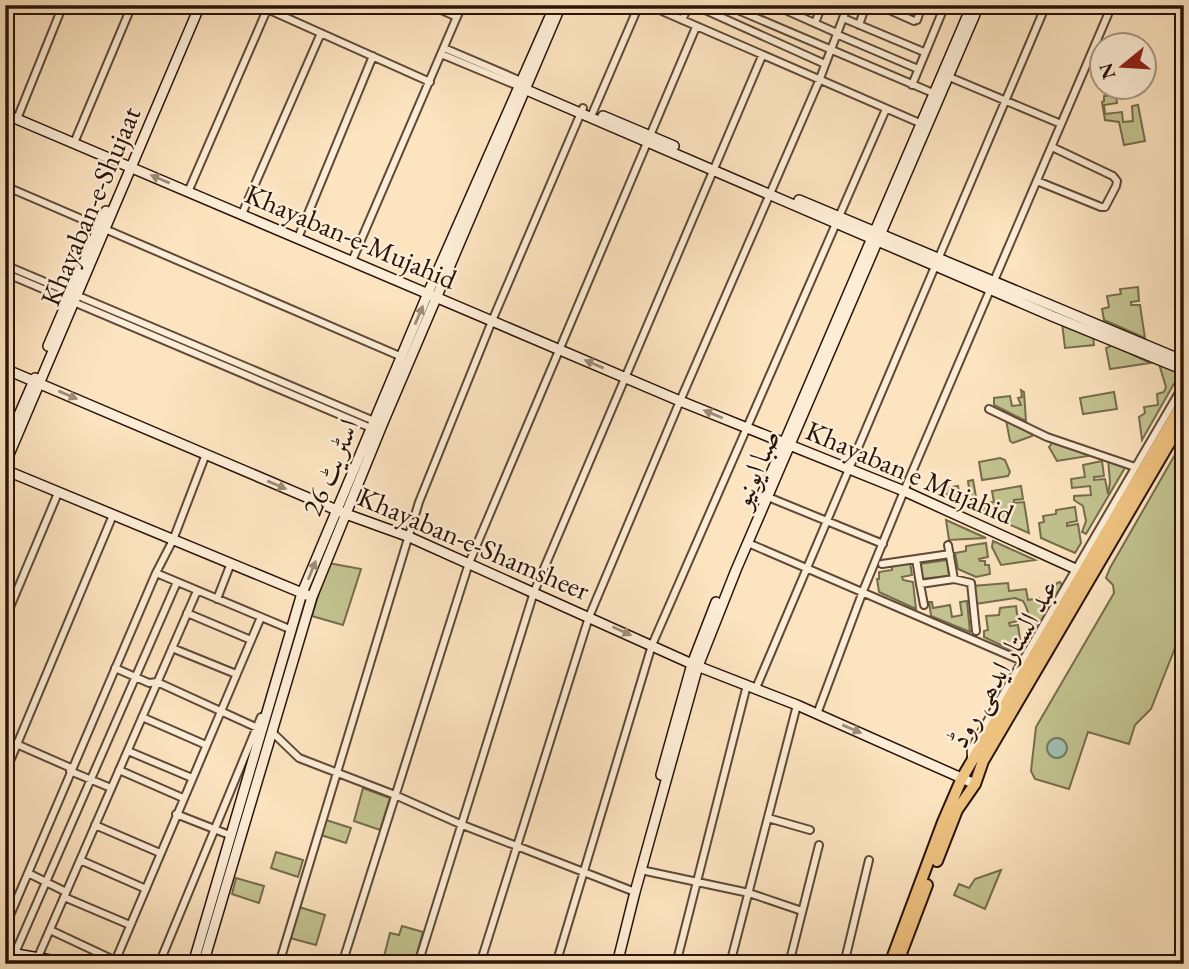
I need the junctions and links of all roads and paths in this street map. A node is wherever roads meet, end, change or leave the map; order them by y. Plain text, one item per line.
1 (63, 5) edge
2 (132, 5) edge
3 (194, 5) edge
4 (200, 5) edge
5 (430, 5) edge
6 (462, 5) edge
7 (555, 5) edge
8 (561, 5) edge
9 (639, 5) edge
10 (648, 5) edge
11 (689, 5) edge
12 (694, 5) edge
13 (726, 5) edge
14 (774, 5) edge
15 (804, 5) edge
16 (822, 5) edge
17 (848, 5) edge
18 (866, 5) edge
19 (878, 5) edge
20 (922, 5) edge
21 (972, 5) edge
22 (979, 5) edge
23 (1046, 5) edge
24 (1112, 5) edge
25 (942, 6) edge
26 (268, 7) edge
27 (800, 16) junction
28 (457, 17) junction
29 (843, 18) junction
30 (682, 20) junction
31 (815, 23) junction
32 (859, 25) junction
33 (696, 27) junction
34 (320, 33) junction
35 (836, 34) junction
36 (443, 51) junction
37 (830, 51) junction
38 (925, 52) junction
39 (762, 55) junction
40 (373, 56) junction
41 (825, 64) junction
42 (918, 69) junction
43 (944, 75) junction
44 (819, 81) junction
45 (430, 82) junction
46 (523, 85) junction
47 (912, 85) junction
48 (933, 93) junction
49 (1006, 103) junction
50 (886, 108) junction
51 (582, 110) junction
52 (593, 112) junction
53 (5, 114) edge
54 (17, 119) junction
55 (1061, 124) junction
56 (923, 125) junction
57 (648, 139) junction
58 (74, 143) junction
59 (1052, 147) junction
60 (129, 166) junction
61 (715, 167) junction
62 (1037, 181) junction
63 (5, 186) edge
64 (188, 192) junction
65 (771, 192) junction
66 (242, 214) junction
67 (839, 220) junction
68 (103, 227) junction
69 (876, 236) junction
70 (299, 239) junction
71 (352, 261) junction
72 (939, 262) junction
73 (5, 265) edge
74 (5, 273) edge
75 (993, 286) junction
76 (428, 293) junction
77 (72, 298) junction
78 (438, 298) junction
79 (492, 321) junction
80 (558, 349) junction
81 (406, 359) junction
82 (1184, 361) edge
83 (5, 369) edge
84 (1184, 370) edge
85 (624, 377) junction
86 (36, 382) junction
87 (1184, 384) edge
88 (1184, 400) edge
89 (680, 401) junction
90 (989, 409) dead end
91 (1184, 418) edge
92 (373, 424) junction
93 (746, 427) junction
94 (786, 445) junction
95 (5, 447) edge
96 (206, 454) junction
97 (5, 464) edge
98 (1135, 467) junction
99 (5, 470) edge
100 (849, 470) junction
101 (904, 491) junction
102 (58, 493) junction
103 (768, 497) junction
104 (336, 510) junction
105 (346, 514) junction
106 (113, 515) junction
107 (828, 522) junction
108 (408, 536) junction
109 (173, 540) junction
110 (748, 543) junction
111 (883, 544) junction
112 (948, 545) dead end
113 (950, 554) junction
114 (916, 559) junction
115 (231, 563) junction
116 (468, 563) junction
117 (882, 564) dead end
118 (808, 569) junction
119 (1083, 572) junction
120 (156, 573) junction
121 (954, 579) junction
122 (177, 582) junction
123 (920, 584) junction
124 (197, 590) junction
125 (863, 591) junction
126 (534, 592) junction
127 (302, 593) junction
128 (312, 597) junction
129 (217, 599) junction
130 (924, 605) dead end
131 (187, 613) junction
132 (261, 617) junction
133 (589, 617) junction
134 (5, 619) edge
135 (291, 629) junction
136 (976, 631) dead end
137 (251, 640) junction
138 (652, 645) junction
139 (172, 648) junction
140 (1022, 661) junction
141 (695, 665) junction
142 (115, 668) junction
143 (236, 674) junction
144 (136, 677) junction
145 (157, 682) junction
146 (751, 687) junction
147 (797, 705) junction
148 (221, 710) junction
149 (817, 714) junction
150 (142, 717) junction
151 (264, 730) junction
152 (5, 739) edge
153 (18, 745) junction
154 (206, 745) junction
155 (128, 751) junction
156 (976, 765) junction
157 (71, 770) junction
158 (119, 770) junction
159 (336, 772) junction
160 (5, 773) edge
161 (191, 778) junction
162 (962, 778) junction
163 (92, 780) junction
164 (975, 784) junction
165 (111, 788) junction
166 (395, 795) junction
167 (183, 798) junction
168 (176, 814) junction
169 (768, 818) junction
170 (460, 824) junction
171 (95, 825) junction
172 (214, 829) junction
173 (810, 830) dead end
174 (232, 836) junction
175 (819, 845) dead end
176 (518, 846) junction
177 (160, 853) junction
178 (80, 860) junction
179 (869, 860) dead end
180 (641, 870) junction
181 (584, 872) junction
182 (28, 873) junction
183 (47, 882) junction
184 (697, 882) junction
185 (146, 889) junction
186 (632, 891) junction
187 (749, 894) junction
188 (65, 895) junction
189 (802, 911) junction
190 (130, 925) junction
191 (5, 927) edge
192 (50, 930) junction
193 (10, 953) edge
194 (30, 959) edge
195 (115, 962) edge
196 (73, 964) edge
197 (159, 964) edge
198 (193, 964) edge
199 (203, 964) edge
200 (279, 964) edge
201 (342, 964) edge
202 (418, 964) edge
203 (480, 964) edge
204 (556, 964) edge
205 (611, 964) edge
206 (617, 964) edge
207 (676, 964) edge
208 (730, 964) edge
209 (789, 964) edge
210 (844, 964) edge
211 (890, 964) edge
212 (897, 964) edge

1 - 54 street
2 - 58 street
3 - 60 main road, Khayaban-e-Shujaat
4 - 60 main road, Khayaban-e-Shujaat
5 - 28 street
6 - 28 street
7 - 46 main road, اسٹریٹ 26
8 - 46 main road, اسٹریٹ 26
9 - 52 street
10 - 30 street
11 - 30 street
12 - 41 street
13 - 37 street
14 - 27 street
15 - 27 street
16 - 31 street
17 - 29 street
18 - 32 street
19 - 20 street
21 - 43 main road, صبا ایونیو
22 - 43 main road, صبا ایونیو
23 - 49 street
24 - 55 street
25 - 38 street
26 - 34 street
26 - 64 street
27 - 31 street
28 - 36 street
29 - 32 street
29 - 35 street
30 - 33 street
31 - 35 street
32 - 38 street
33 - 39 street
33 - 57 street
34 - 40 street
34 - 66 street
35 - 37 street
35 - 42 street
36 - 45 street
36 - 46 street
37 - 41 street
37 - 47 street
38 - 42 street
39 - 44 street
39 - 61 street
40 - 45 street
40 - 70 street
41 - 44 street
42 - 47 street
43 - 48 main road, صبا ایونیو
43 - 49 street
43 - 56 main road, صبا ایونیو
44 - 50 street
44 - 65 street
45 - 71 street
46 - 51 main road
46 - 76 main road, اسٹریٹ 26
46 - 78 main road, اسٹریٹ 26
47 - 48 street
48 - 56 main road, صبا ایونیو
49 - 55 street
49 - 72 street
50 - 56 street
50 - 67 street
51 - 52 main road
51 - 57 main road
51 - 79 street
52 - 57 main road
53 - 54 main road, Khayaban-e-Mujahid
54 - 58 main road, Khayaban-e-Mujahid
55 - 59 street
56 - 69 main road, صبا ایونیو
57 - 61 main road
57 - 80 street
58 - 60 main road, Khayaban-e-Mujahid
59 - 62 street
59 - 62 street
64 -> 60 main road, Khayaban-e-Mujahid
60 - 68 main road, Khayaban-e-Shujaat
61 - 65 main road
61 - 85 street
62 - 75 street
63 - 68 street
64 - 66 main road, Khayaban-e-Mujahid
65 - 67 main road
65 - 89 street
66 - 70 main road, Khayaban-e-Mujahid
67 - 69 main road
67 - 93 street
68 - 77 main road, Khayaban-e-Shujaat
68 - 81 street
69 - 72 main road
69 - 94 main road, صبا ایونیو
70 - 71 main road, Khayaban-e-Mujahid
71 - 76 main road, Khayaban-e-Mujahid
72 - 75 main road
72 - 100 street
73 - 77 street
74 - 77 street
75 - 82 main road
75 - 84 main road
75 - 101 street
76 - 78 main road, Khayaban-e-Mujahid
81 -> 76 main road, اسٹریٹ 26
77 - 86 main road, Khayaban-e-Shujaat
77 - 92 street
78 - 79 main road, Khayaban-e-Mujahid
78 - 81 main road, اسٹریٹ 26
79 - 80 main road, Khayaban-e-Mujahid
79 - 108 street
85 -> 80 main road, Khayaban-e-Mujahid
80 - 116 street
81 - 92 main road, اسٹریٹ 26
81 - 105 main road, اسٹریٹ 26
83 - 86 main road, Khayaban-e-Shamsheer
85 - 89 main road, Khayaban-e-Mujahid
85 - 126 street
86 - 95 main road, Khayaban-e-Shujaat
86 -> 96 main road, Khayaban-e-Shamsheer
86 - 97 main road, Khayaban-e-Shujaat
87 - 98 street
88 - 119 main road, عبد الستار ایدھی روڈ
93 -> 89 main road, Khayaban e Mujahid
89 - 133 street
90 - 98 street
91 - 119 main road, عبد الستار ایدھی روڈ
92 - 104 main road, اسٹریٹ 26
93 - 94 main road, Khayaban e Mujahid
93 - 138 street
94 - 100 main road, Khayaban e Mujahid
94 - 103 main road, صبا ایونیو
94 - 141 main road, صبا ایونیو
96 -> 104 main road, Khayaban-e-Shamsheer
96 - 109 street
98 - 119 street
99 - 102 main road
100 - 101 main road, Khayaban e Mujahid
100 - 107 street
101 - 111 street
101 - 119 main road, Khayaban e Mujahid
102 - 106 main road
102 - 134 street
103 - 107 street
103 - 110 main road, صبا ایونیو
104 - 105 main road, Khayaban-e-Shamsheer
127 -> 104 main road, اسٹریٹ 26
105 - 108 main road, Khayaban-e-Shamsheer
105 - 128 main road, اسٹریٹ 26
106 - 109 main road
106 - 153 street
107 - 111 street
107 - 118 street
108 - 116 main road, Khayaban-e-Shamsheer
108 - 159 street
109 - 115 main road
109 - 120 street
110 - 118 street
110 - 141 main road, صبا ایونیو
111 - 125 street
112 - 113 street
113 - 114 street
113 - 121 street
114 - 117 street
114 - 123 street
115 - 127 main road
115 - 129 street
116 - 126 main road, Khayaban-e-Shamsheer
116 - 166 street
118 - 125 street
118 - 146 street
119 - 140 street
119 - 156 main road, عبد الستار ایدھی روڈ
120 - 122 street
120 - 142 street
121 - 123 street
121 - 136 street
122 - 124 street
122 - 144 street
123 - 130 street
124 - 129 street
124 - 131 street
125 - 140 street
125 - 149 street
126 - 133 main road, Khayaban-e-Shamsheer
126 - 170 street
127 - 128 main road
127 - 135 main road, اسٹریٹ 26
128 - 151 main road, اسٹریٹ 26
129 - 132 street
131 - 137 street
131 - 139 street
132 - 135 street
132 - 137 street
133 -> 138 main road, Khayaban-e-Shamsheer
133 - 176 street
135 - 151 main road, اسٹریٹ 26
137 - 143 street
138 - 141 main road, Khayaban-e-Shamsheer
138 - 181 street
139 - 143 street
139 - 145 street
140 - 156 street
141 - 146 main road, Khayaban-e-Shamsheer
141 - 180 main road, صبا ایونیو
141 - 186 main road, صبا ایونیو
142 - 144 street
142 - 157 street
143 - 148 street
144 - 145 street
144 - 163 street
145 - 148 street
145 - 150 street
146 - 147 main road, Khayaban-e-Shamsheer
146 - 184 street
147 - 149 main road, Khayaban-e-Shamsheer
147 - 169 street
148 - 151 street
148 - 154 street
149 -> 162 main road, Khayaban-e-Shamsheer
150 - 154 street
150 - 155 street
151 - 159 street
151 - 172 street
151 - 174 main road, اسٹریٹ 26
151 - 199 main road, اسٹریٹ 26
152 - 153 street
153 - 157 street
153 - 160 street
154 - 161 street
155 - 158 street
155 - 161 street
156 - 162 main road, عبد الستار ایدھی روڈ
156 - 164 main road, عبد الستار ایدھی روڈ
157 - 163 street
157 - 182 street
158 - 165 street
158 - 167 street
159 - 166 street
159 - 200 street
161 - 167 street
162 - 164 main road, Khayaban-e-Shamsheer
162 - 211 main road, عبد الستار ایدھی روڈ
163 - 165 street
163 - 183 street
164 - 212 main road, عبد الستار ایدھی روڈ
165 - 171 street
166 - 170 street
166 - 201 street
167 - 168 street
168 - 172 street
168 - 177 street
169 - 173 street
169 - 187 street
170 - 176 street
170 - 202 street
171 - 177 street
171 - 178 street
172 - 174 street
172 - 197 street
174 - 198 main road, اسٹریٹ 26
175 - 189 street
176 - 181 street
176 - 203 street
177 - 185 street
178 - 185 street
178 - 188 street
179 - 210 street
180 - 184 street
180 - 186 main road, صبا ایونیو
181 - 186 street
181 - 204 street
182 - 183 street
182 - 191 street
183 - 188 street
183 - 193 street
184 - 187 street
184 - 207 street
185 - 190 street
186 - 205 main road, صبا ایونیو
186 - 206 main road, صبا ایونیو
187 - 189 street
187 - 208 street
188 - 190 street
188 - 192 street
189 - 209 street
190 - 195 street
192 - 194 street
192 - 195 street
193 - 194 main road
194 - 196 main road

